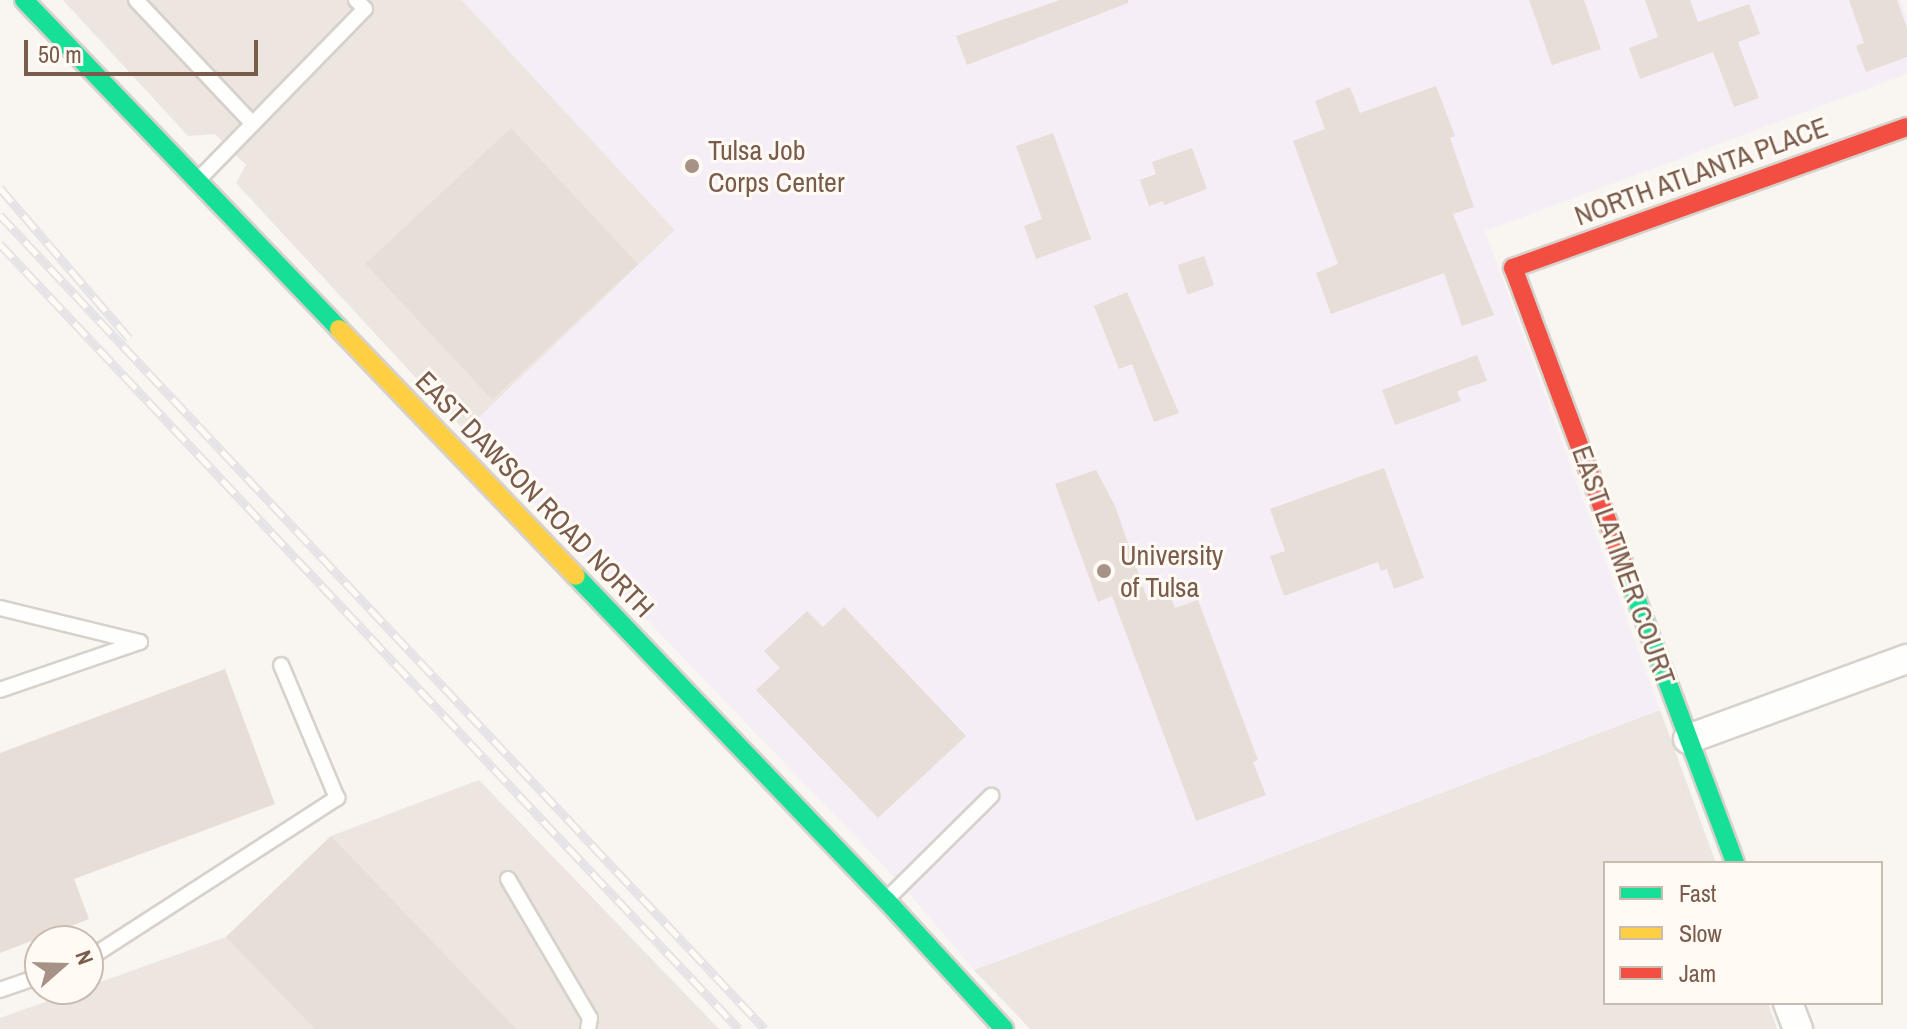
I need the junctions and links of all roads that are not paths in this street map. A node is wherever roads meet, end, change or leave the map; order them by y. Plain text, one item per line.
1 (24, 0) edge
2 (136, 0) edge
3 (356, 0) edge
4 (253, 124) junction
5 (1907, 127) edge
6 (197, 181) junction
7 (1513, 268) joint
8 (0, 608) edge
9 (1907, 659) edge
10 (281, 665) dead end
11 (0, 690) edge
12 (1688, 739) junction
13 (991, 796) dead end
14 (1734, 861) edge
15 (508, 879) dead end
16 (886, 900) junction
17 (104, 949) edge
18 (24, 982) edge
19 (0, 990) edge
20 (1789, 1005) edge
21 (588, 1029) edge
22 (1004, 1029) edge
23 (1798, 1029) edge

1 - 6 street, EAST DAWSON ROAD NORTH
2 - 4 lane
3 - 4 lane
4 - 6 lane
5 - 7 street, NORTH ATLANTA PLACE
6 - 16 street, EAST DAWSON ROAD NORTH
7 - 12 street, EAST LATIMER COURT
8 - 11 lane
9 - 12 street
10 - 17 lane
12 - 14 street, EAST LATIMER COURT
13 - 16 lane
15 - 21 lane
16 - 22 street, EAST DAWSON ROAD NORTH
18 - 19 lane
20 - 23 street

